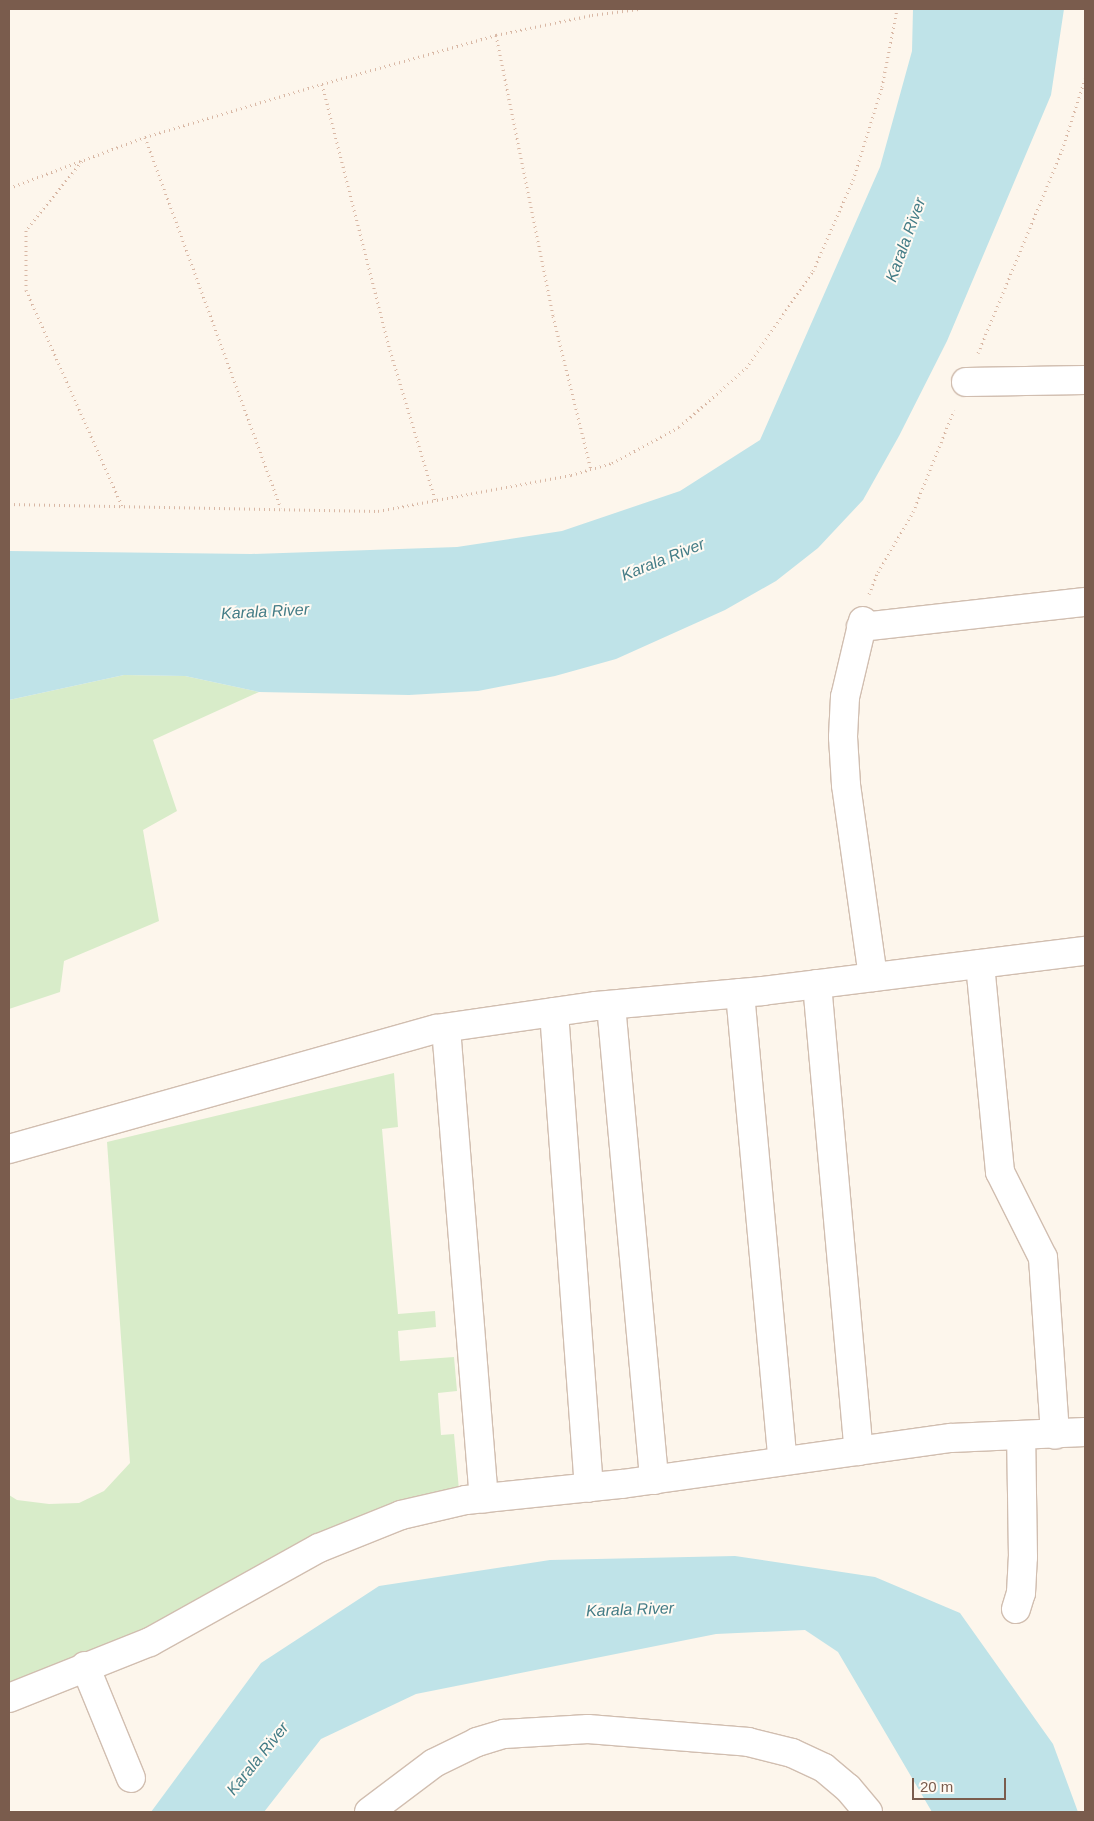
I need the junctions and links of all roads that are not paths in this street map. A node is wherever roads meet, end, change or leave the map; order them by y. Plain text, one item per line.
1 (1085, 380) edge
2 (966, 382) dead end
3 (1085, 602) edge
4 (1085, 951) edge
5 (980, 964) junction
6 (873, 977) junction
7 (818, 984) junction
8 (740, 993) junction
9 (611, 1005) junction
10 (554, 1012) junction
11 (446, 1028) junction
12 (9, 1149) edge
13 (1085, 1432) edge
14 (1021, 1435) junction
15 (1055, 1435) junction
16 (859, 1451) junction
17 (783, 1461) junction
18 (654, 1480) junction
19 (589, 1488) junction
20 (484, 1498) junction
21 (1016, 1609) dead end
22 (85, 1666) junction
23 (9, 1698) edge
24 (131, 1778) dead end
25 (369, 1812) edge
26 (868, 1812) edge

1 - 2 street
3 - 6 street
4 - 5 street
5 - 6 street
5 - 15 street
6 - 7 street
7 - 8 street
7 - 16 street
8 - 9 street
8 - 17 street
9 - 10 street
9 - 18 street
10 - 11 street
10 - 19 street
11 - 12 street
11 - 20 street
13 - 15 street
14 - 15 street
14 - 16 street
14 - 21 street
16 - 17 street
17 - 18 street
18 - 19 street
19 - 20 street
20 - 22 street
22 - 23 street
22 - 24 street
25 - 26 street

